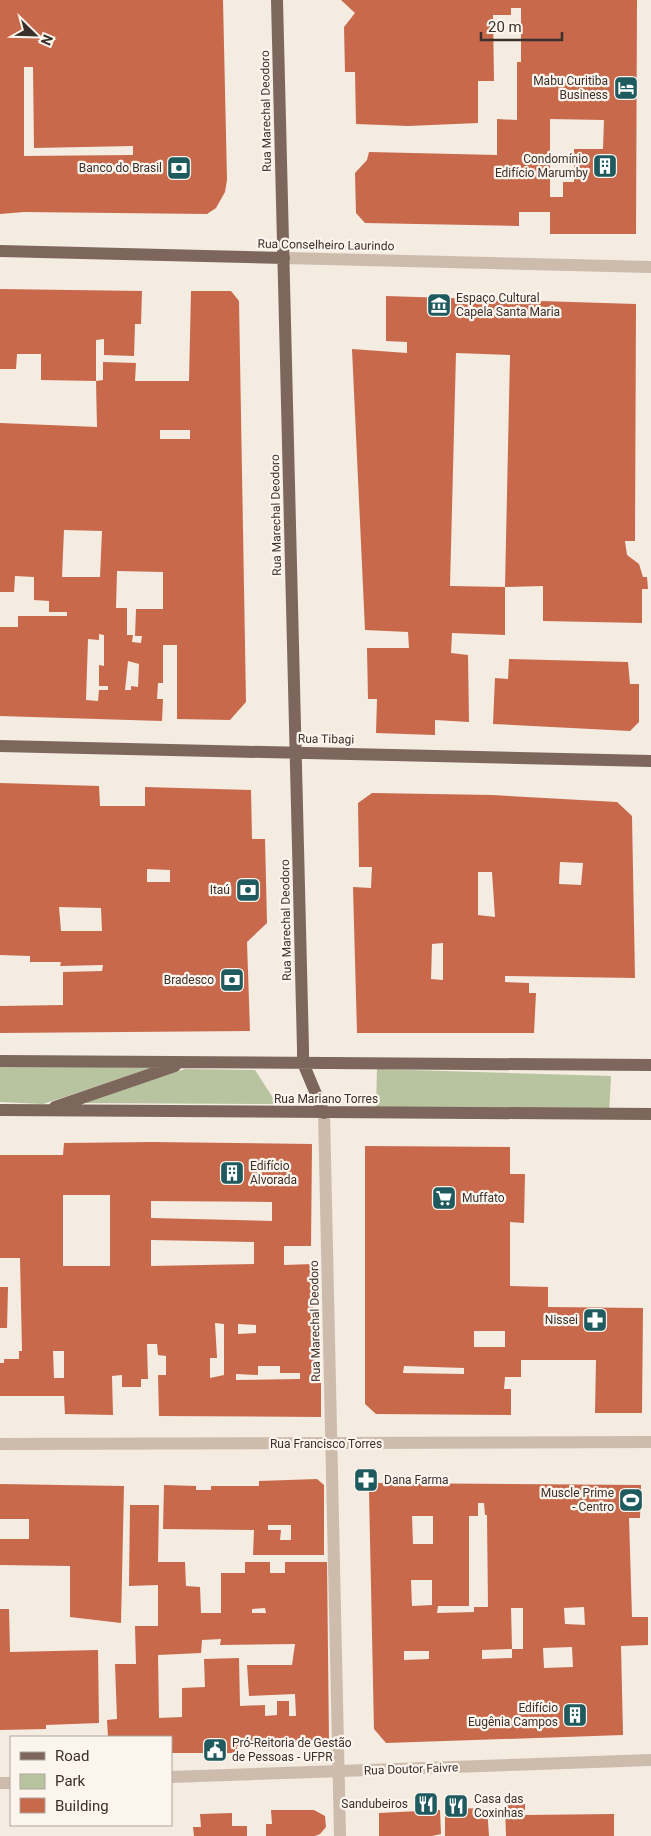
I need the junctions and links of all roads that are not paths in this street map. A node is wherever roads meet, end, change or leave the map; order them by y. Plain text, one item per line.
1 (277, 0) edge
2 (0, 251) edge
3 (284, 258) junction
4 (651, 267) edge
5 (0, 746) edge
6 (296, 752) junction
7 (651, 761) edge
8 (0, 1061) edge
9 (185, 1062) junction
10 (304, 1063) junction
11 (651, 1065) edge
12 (0, 1110) edge
13 (45, 1110) junction
14 (324, 1113) junction
15 (651, 1114) edge
16 (651, 1442) edge
17 (0, 1444) edge
18 (331, 1444) junction
19 (651, 1760) edge
20 (338, 1771) junction
21 (172, 1777) edge
22 (340, 1836) edge

1 - 3 main road, Rua Marechal Deodoro
2 - 3 main road, Rua Conselheiro Laurindo
3 - 4 street, Rua Conselheiro Laurindo
3 - 6 main road, Rua Marechal Deodoro
5 - 6 main road, Rua Tibagi
6 - 7 main road, Rua Tibagi
6 - 10 main road, Rua Marechal Deodoro
8 - 9 main road
9 - 10 main road
9 - 13 main road
10 - 11 main road
10 - 14 main road, Rua Marechal Deodoro
12 - 13 main road, Rua Mariano Torres
13 - 14 main road, Rua Mariano Torres
14 - 15 main road, Rua Mariano Torres
14 - 18 street, Rua Marechal Deodoro
16 - 18 street, Rua Francisco Torres
17 - 18 street, Rua Francisco Torres
18 - 20 street, Rua Marechal Deodoro
19 - 20 street, Rua Doutor Faivre
20 - 21 street, Rua Doutor Faivre
20 - 22 street, Rua Marechal Deodoro

